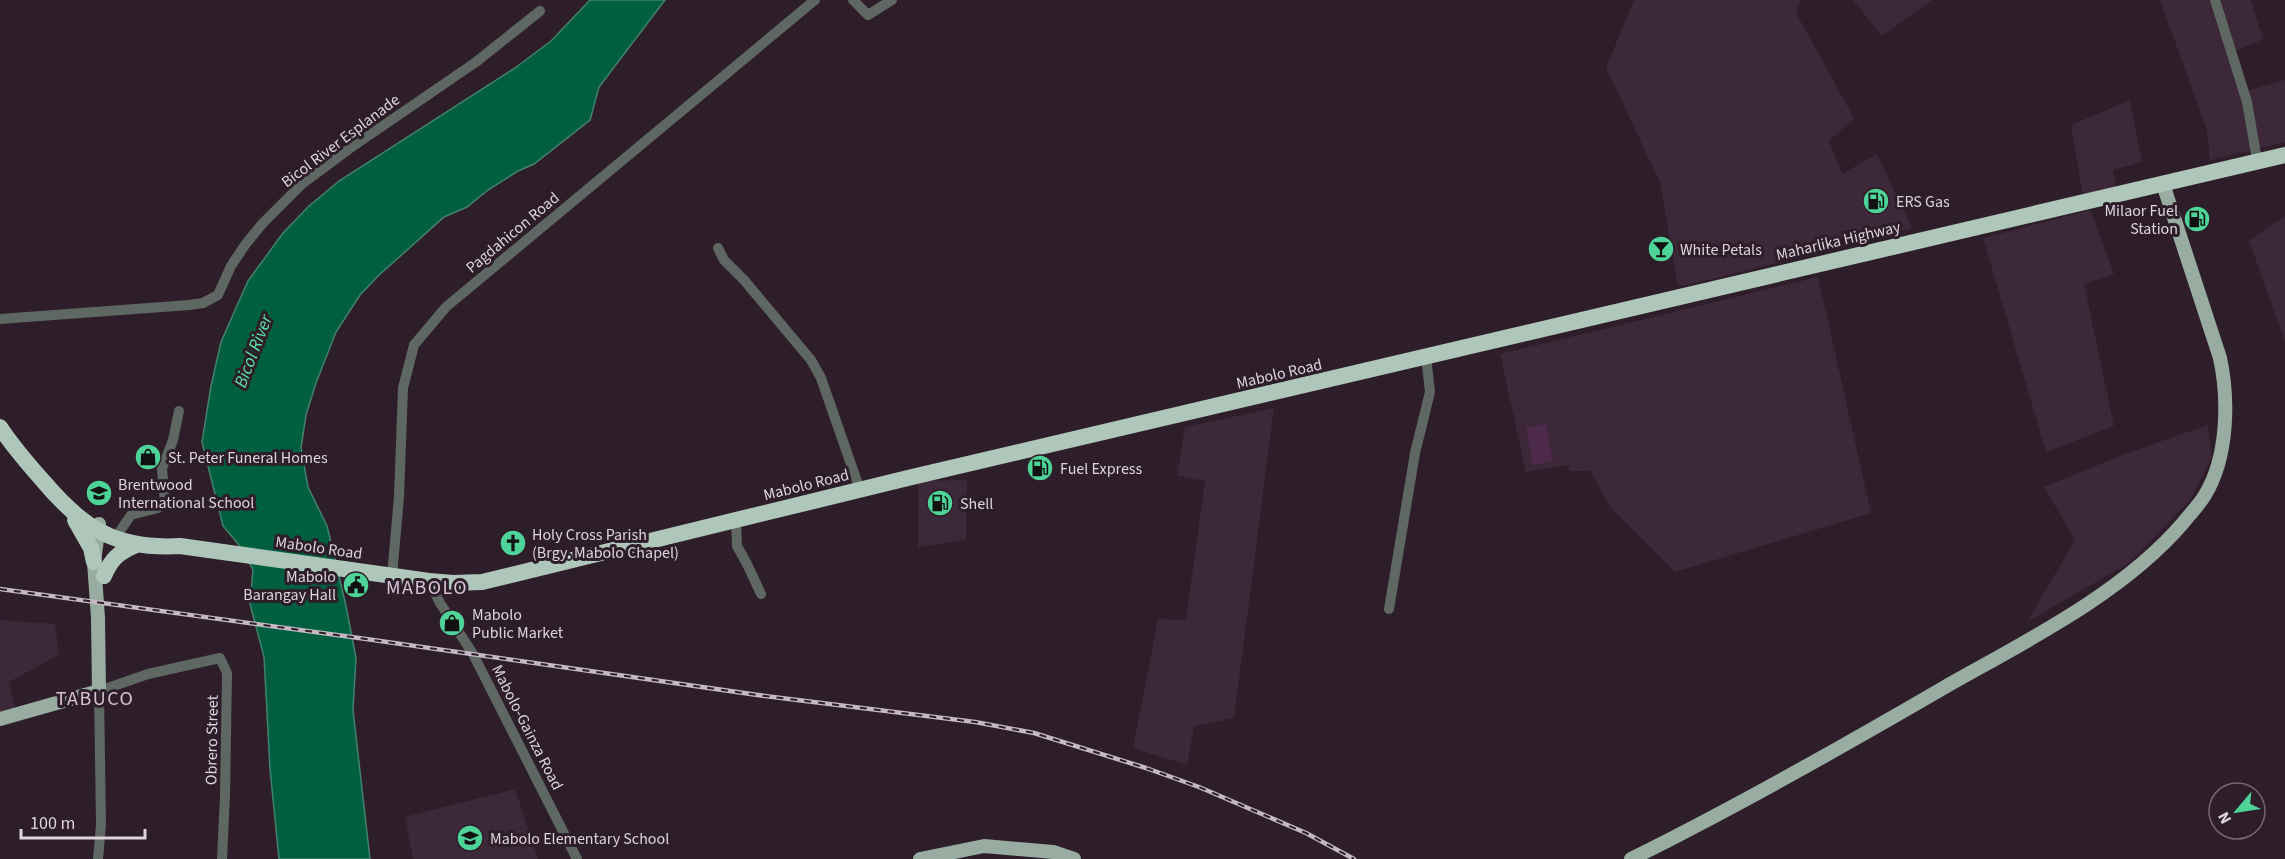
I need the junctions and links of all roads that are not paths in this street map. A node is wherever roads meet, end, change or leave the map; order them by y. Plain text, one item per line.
1 (815, 0) edge
2 (853, 0) edge
3 (892, 0) edge
4 (2215, 0) edge
5 (540, 11) dead end
6 (2285, 154) edge
7 (2257, 160) junction
8 (2163, 184) junction
9 (718, 248) dead end
10 (0, 319) edge
11 (1430, 355) junction
12 (179, 411) dead end
13 (0, 427) edge
14 (42, 480) junction
15 (860, 490) junction
16 (66, 507) junction
17 (736, 520) junction
18 (105, 529) junction
19 (136, 545) junction
20 (180, 546) junction
21 (94, 562) junction
22 (104, 576) junction
23 (392, 576) junction
24 (429, 581) junction
25 (760, 594) dead end
26 (97, 602) junction
27 (1389, 609) dead end
28 (99, 691) junction
29 (0, 719) edge
30 (98, 859) edge
31 (222, 859) edge
32 (577, 859) edge
33 (920, 859) edge
34 (1074, 859) edge
35 (1631, 859) edge

1 - 23 street, Pagdahicon Road
2 - 3 street
4 - 7 street
5 - 10 street, Bicol River Esplanade
6 - 7 highway, Maharlika Highway
7 - 8 highway, Maharlika Highway
8 - 11 highway, Maharlika Highway
8 - 35 main road
9 - 15 street
11 - 15 highway, Mabolo Road
11 - 27 street
12 - 18 street
13 - 14 highway
14 - 16 highway
14 - 18 highway
15 - 17 highway, Mabolo Road
16 - 18 highway
16 - 21 highway
17 - 24 highway, Mabolo Road
17 - 25 street
18 - 19 highway, Mabolo Road
18 - 20 highway, Mabolo Road
18 - 21 main road
18 - 22 main road
19 - 20 highway, Mabolo Road
19 - 22 highway
20 - 23 highway, Mabolo Road
21 - 26 main road
22 - 26 main road
23 - 24 highway, Mabolo Road
24 - 32 street, Mabolo-Gainza Road
26 - 28 main road
28 - 29 main road
28 - 30 street
28 - 31 street, Obrero Street
33 - 34 main road

